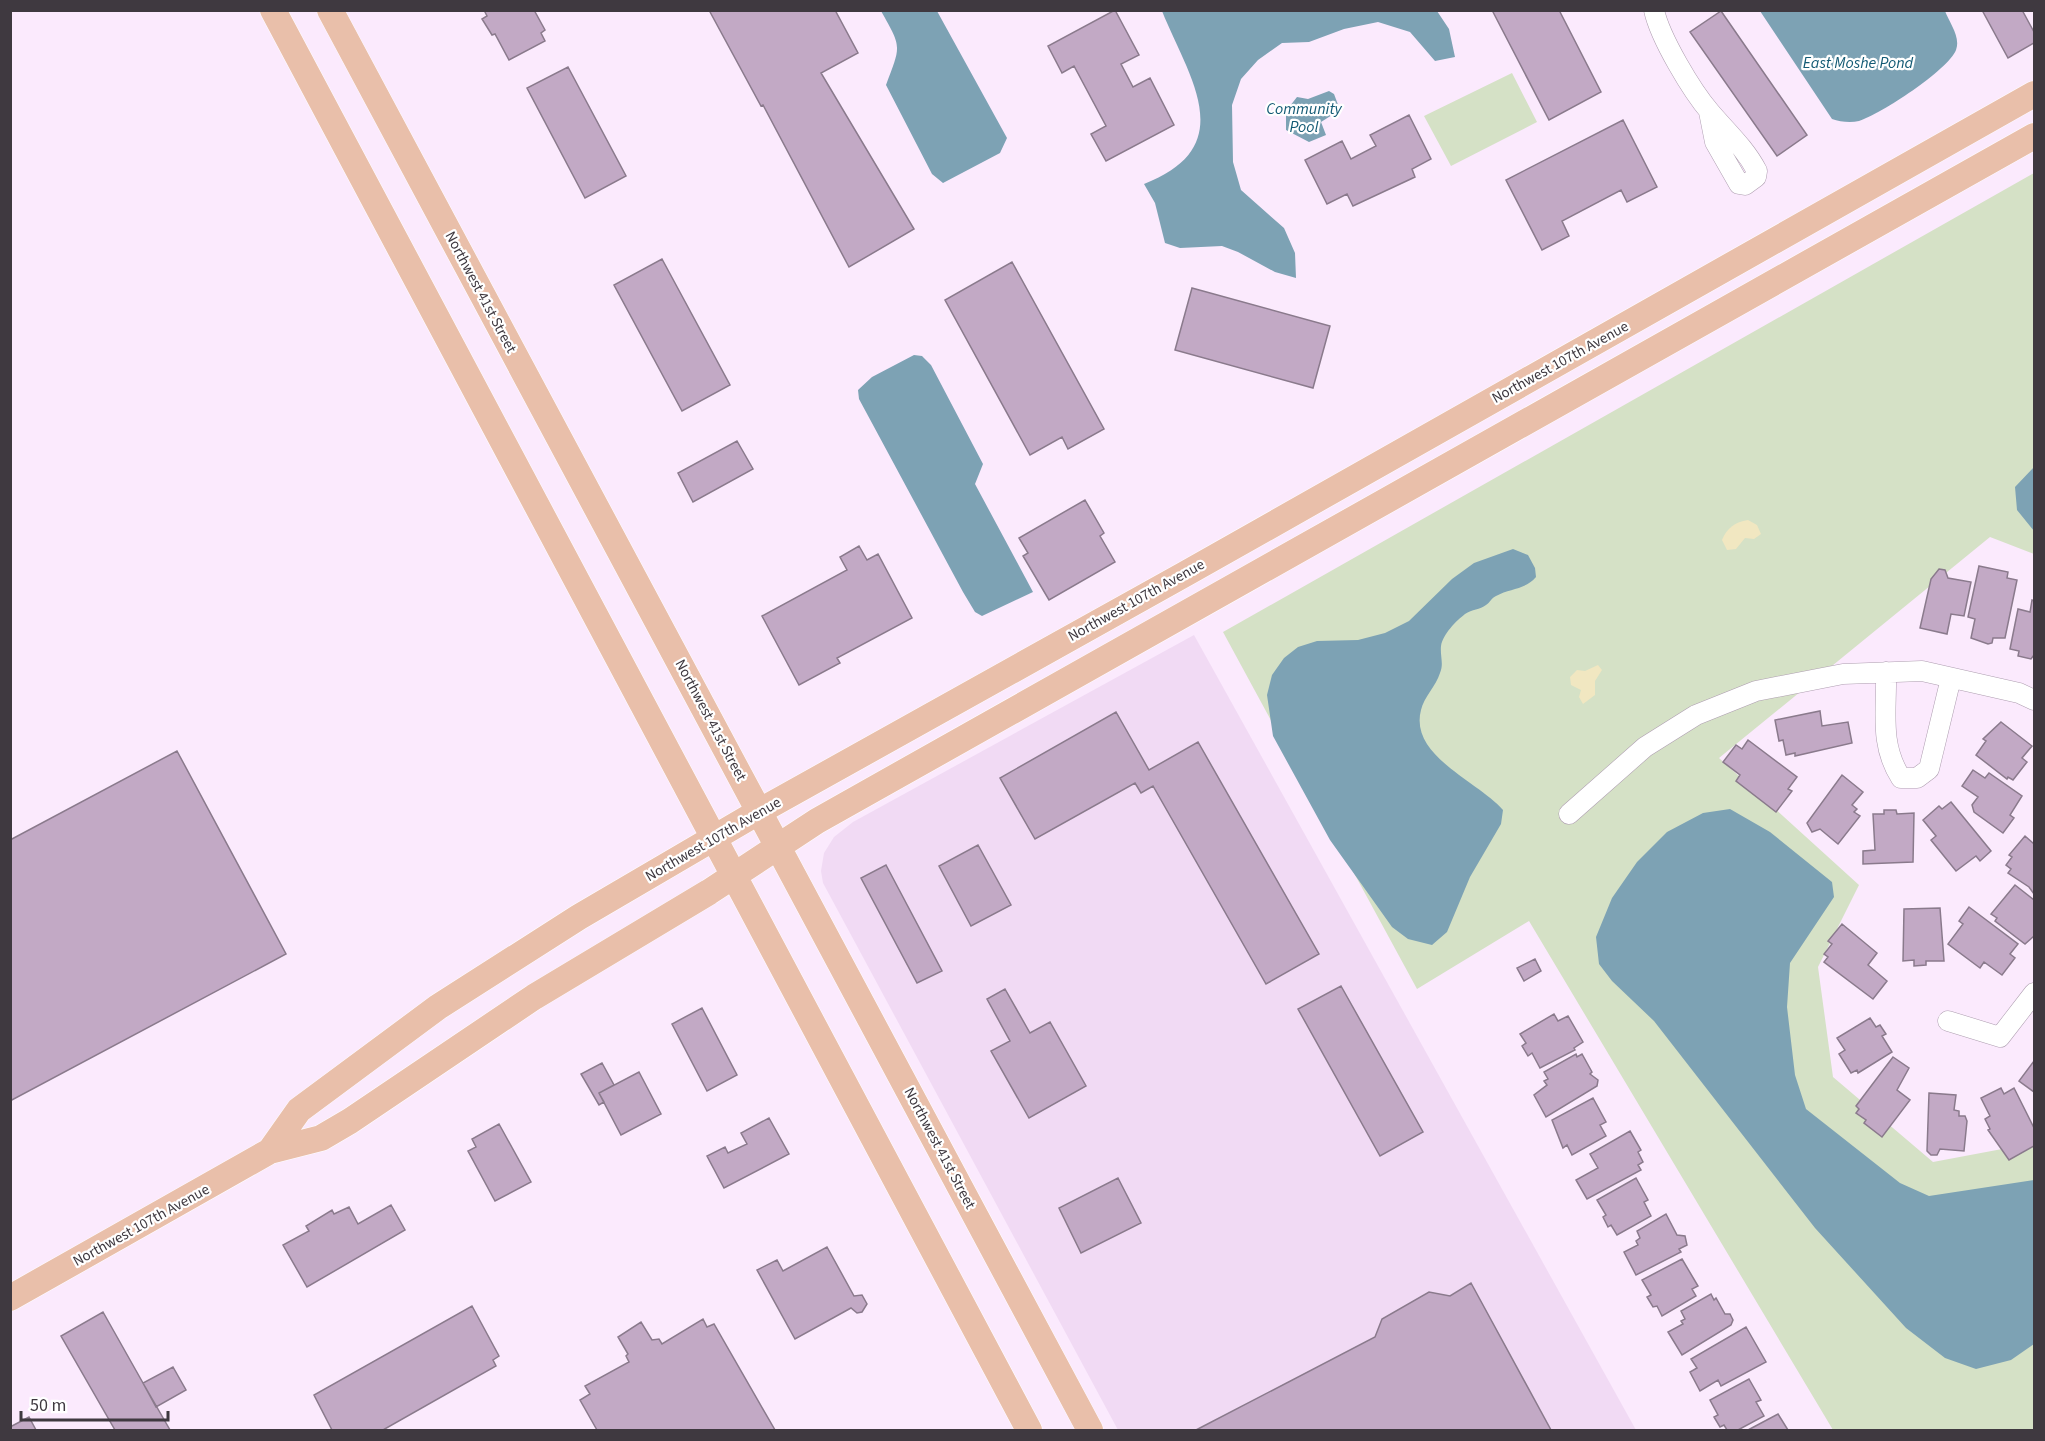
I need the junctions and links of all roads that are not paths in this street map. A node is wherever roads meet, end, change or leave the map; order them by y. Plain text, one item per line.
1 (273, 10) edge
2 (330, 10) edge
3 (1654, 10) edge
4 (2034, 94) edge
5 (1709, 112) dead end
6 (2034, 136) edge
7 (1887, 672) junction
8 (1952, 678) junction
9 (2034, 700) edge
10 (760, 811) junction
11 (1569, 814) dead end
12 (714, 838) junction
13 (780, 846) junction
14 (735, 876) junction
15 (2034, 993) edge
16 (1948, 1021) dead end
17 (270, 1151) junction
18 (10, 1298) edge
19 (1029, 1431) edge
20 (1090, 1431) edge

1 - 12 main road
2 - 10 main road, Northwest 41st Street
3 - 5 street
4 - 10 main road, Northwest 107th Avenue
6 - 13 main road, Northwest 107th Avenue
7 - 8 street
7 - 8 street
7 - 11 street
8 - 9 street
10 - 12 main road, Northwest 107th Avenue
10 - 13 main road, Northwest 41st Street
12 - 14 main road
12 - 17 main road, Northwest 107th Avenue
13 - 14 main road, Northwest 107th Avenue
13 - 20 main road, Northwest 41st Street
14 - 17 main road, Northwest 107th Avenue
14 - 19 main road
15 - 16 street
17 - 18 main road, Northwest 107th Avenue

